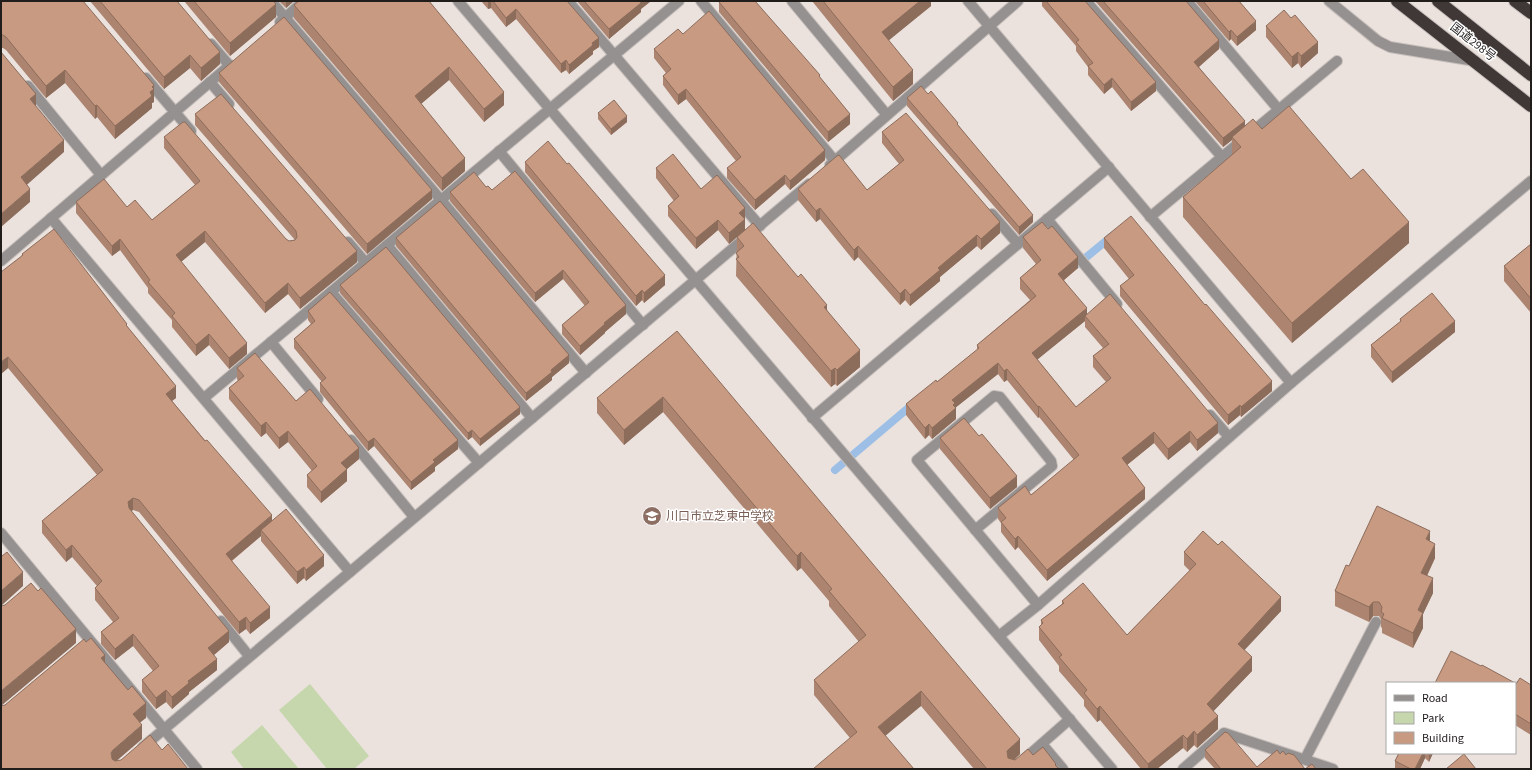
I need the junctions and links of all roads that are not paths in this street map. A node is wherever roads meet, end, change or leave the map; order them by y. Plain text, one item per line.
1 (271, 1) edge
2 (304, 1) edge
3 (458, 1) edge
4 (568, 1) edge
5 (679, 1) edge
6 (701, 1) edge
7 (792, 1) edge
8 (968, 1) edge
9 (1018, 1) edge
10 (1086, 1) edge
11 (1187, 1) edge
12 (1329, 1) edge
13 (1397, 1) edge
14 (1438, 1) edge
15 (1515, 1) edge
16 (1531, 14) edge
17 (285, 17) junction
18 (989, 26) junction
19 (274, 27) edge
20 (204, 36) edge
21 (614, 55) junction
22 (1475, 61) junction
23 (1337, 62) dead end
24 (140, 71) edge
25 (1531, 75) edge
26 (21, 78) edge
27 (210, 82) junction
28 (1531, 106) edge
29 (550, 108) junction
30 (1279, 110) junction
31 (174, 112) junction
32 (236, 112) edge
33 (887, 114) junction
34 (200, 141) edge
35 (499, 151) junction
36 (1222, 157) junction
37 (835, 161) junction
38 (1109, 167) junction
39 (101, 175) junction
40 (1531, 181) edge
41 (441, 200) junction
42 (987, 208) edge
43 (1150, 217) junction
44 (51, 218) junction
45 (1047, 220) junction
46 (760, 226) junction
47 (340, 232) edge
48 (1018, 244) junction
49 (386, 245) junction
50 (1, 261) edge
51 (366, 263) junction
52 (697, 280) junction
53 (331, 292) junction
54 (1123, 310) edge
55 (643, 325) junction
56 (271, 342) junction
57 (586, 373) junction
58 (1291, 383) junction
59 (204, 398) junction
60 (1203, 407) edge
61 (325, 408) edge
62 (532, 418) junction
63 (812, 418) junction
64 (345, 433) edge
65 (1229, 437) junction
66 (478, 463) junction
67 (414, 517) junction
68 (975, 530) junction
69 (1, 534) edge
70 (350, 572) junction
71 (1038, 605) junction
72 (214, 614) edge
73 (1376, 622) dead end
74 (999, 636) junction
75 (250, 656) junction
76 (1070, 719) junction
77 (163, 729) junction
78 (1042, 744) junction
79 (134, 754) edge
80 (1304, 759) junction
81 (197, 769) edge
82 (1013, 769) edge
83 (1063, 769) edge
84 (1112, 769) edge
85 (1183, 769) edge
86 (1333, 769) edge

1 - 17 street
2 - 17 street
3 - 29 street
4 - 21 street
5 - 21 street
6 - 37 street
7 - 33 street
8 - 18 street
9 - 18 street
10 - 36 street
11 - 30 street
12 - 22 street
13 - 22 highway, 国道298号
14 - 25 highway
15 - 16 highway
17 - 19 street
17 - 41 street
18 - 33 street
18 - 38 street
20 - 27 street
21 - 29 street
21 - 46 street
22 - 28 highway, 国道298号
23 - 30 street
24 - 31 street
26 - 39 street
27 - 31 street
27 - 32 street
29 - 35 street
29 - 52 street
30 - 36 street
31 - 34 street
31 - 39 street
33 - 37 street
35 - 41 street
35 - 55 street
36 - 43 street
37 - 46 street
38 - 43 street
38 - 45 street
39 - 44 street
40 - 58 street
41 - 49 street
41 - 57 street
42 - 48 street
43 - 58 street
44 - 50 street
44 - 59 street
45 - 48 street
45 - 54 street
46 - 52 street
47 - 51 street
48 - 63 street
49 - 51 street
49 - 62 street
51 - 53 street
52 - 55 street
52 - 63 street
53 - 56 street
53 - 66 street
55 - 57 street
56 - 59 street
56 - 61 street
57 - 62 street
58 - 65 street
59 - 70 street
60 - 65 street
62 - 66 street
63 - 74 street
64 - 67 street
65 - 71 street
66 - 67 street
67 - 70 street
68 - 68 street
68 - 71 street
69 - 77 street
70 - 75 street
71 - 74 street
72 - 75 street
73 - 80 street
74 - 76 street
75 - 77 street
76 - 78 street
76 - 84 street
77 - 79 street
77 - 81 street
78 - 82 street
78 - 83 street
80 - 85 street
80 - 86 street

